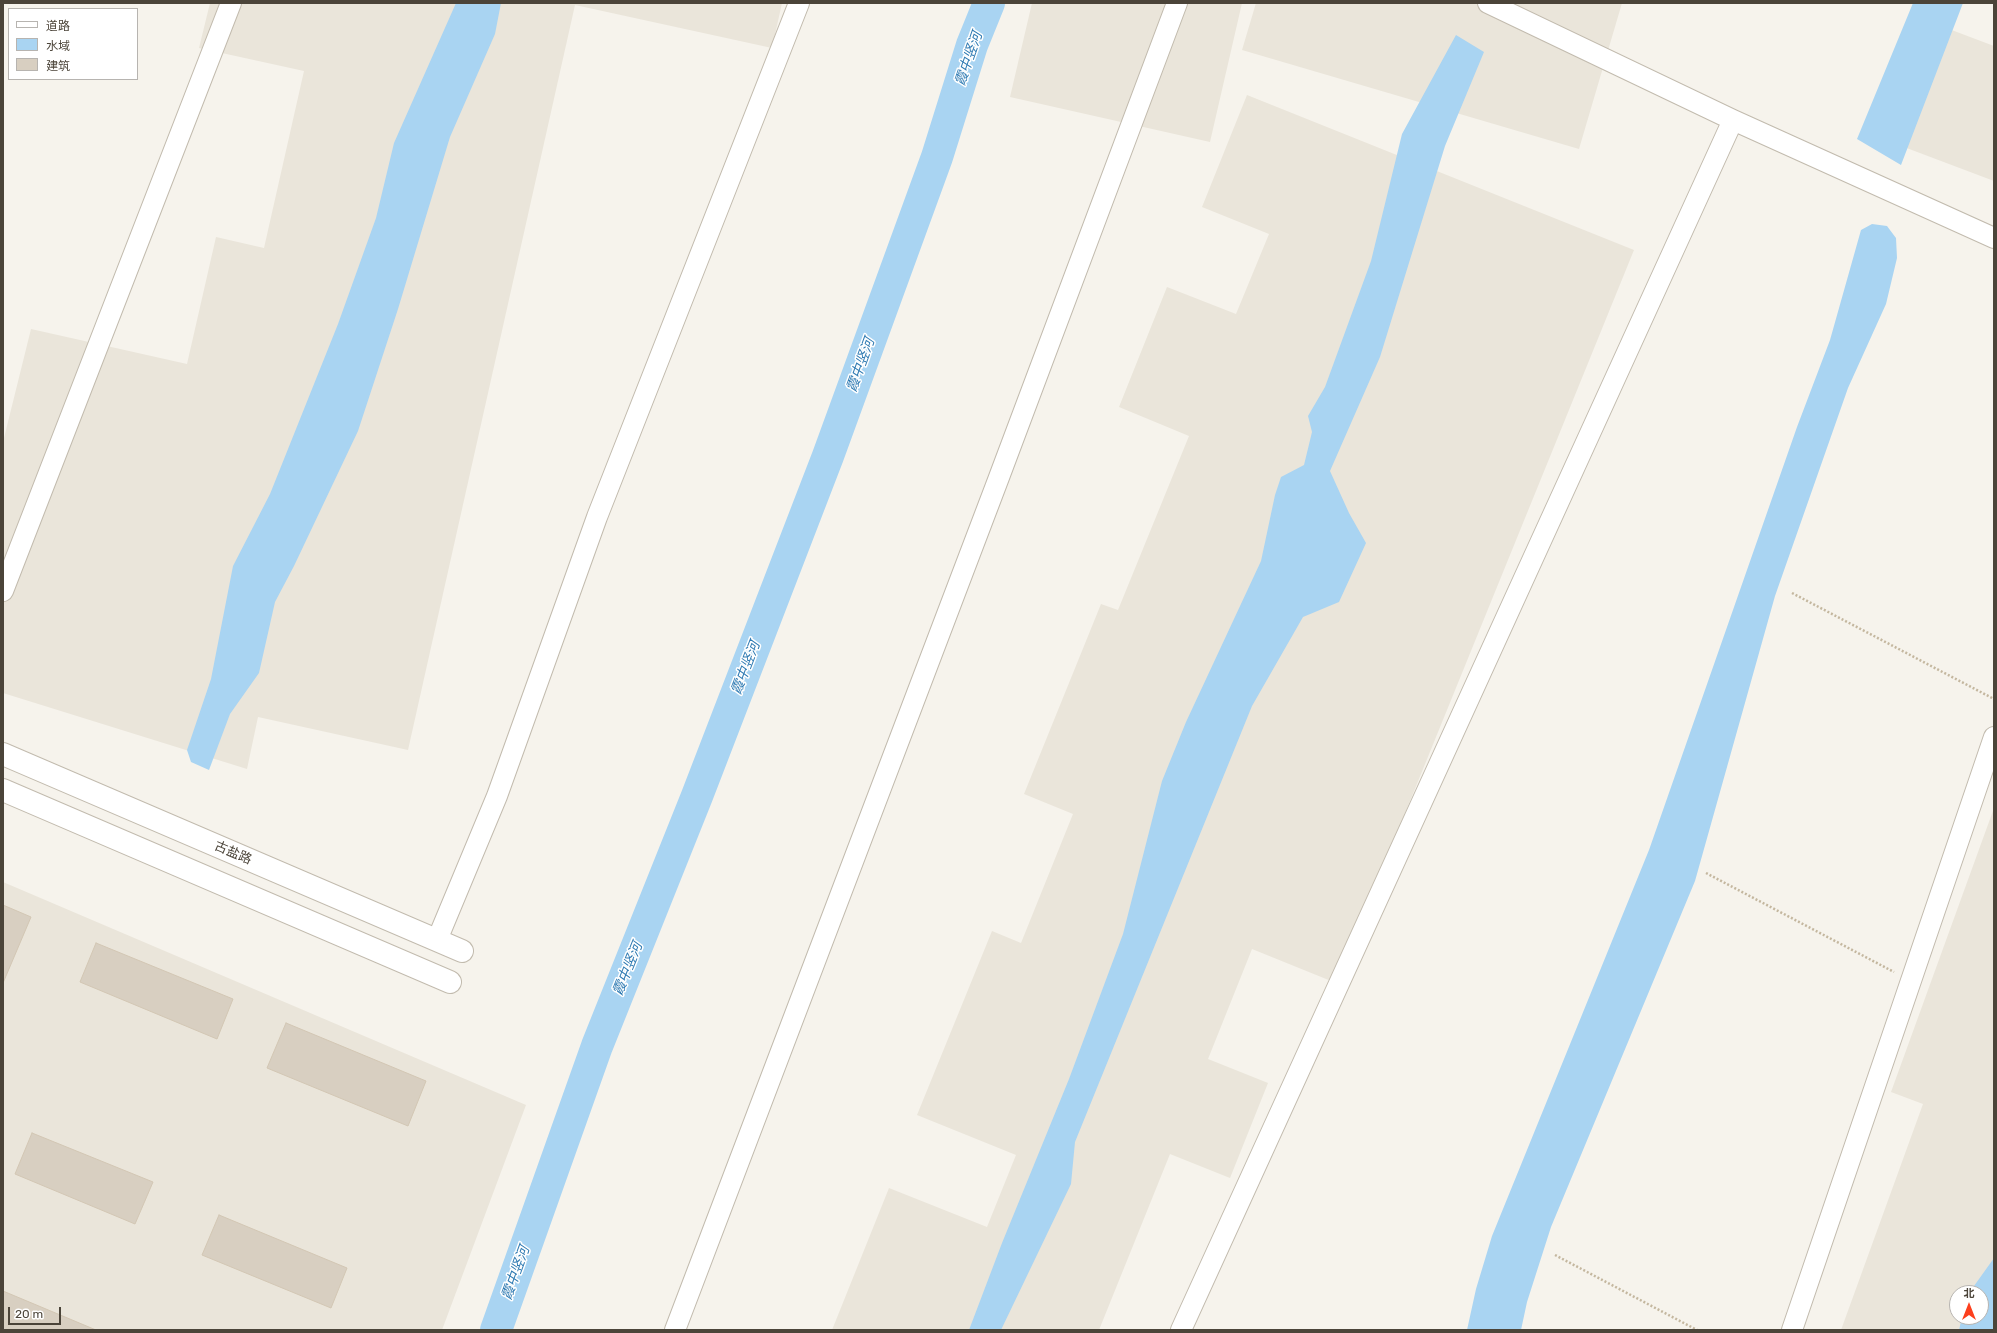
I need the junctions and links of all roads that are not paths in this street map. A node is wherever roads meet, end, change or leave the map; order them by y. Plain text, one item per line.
1 (231, 3) edge
2 (799, 3) edge
3 (1177, 3) edge
4 (1488, 3) edge
5 (1733, 120) junction
6 (1994, 238) edge
7 (3, 591) edge
8 (1994, 737) edge
9 (3, 754) edge
10 (3, 790) edge
11 (437, 940) junction
12 (462, 951) dead end
13 (450, 982) dead end
14 (675, 1330) edge
15 (1181, 1330) edge
16 (1792, 1330) edge

1 - 7 street
2 - 11 street
3 - 14 street
4 - 5 street
5 - 6 street
5 - 15 street
8 - 16 street
9 - 11 street, 古盐路
10 - 13 street
11 - 12 street, 古盐路

